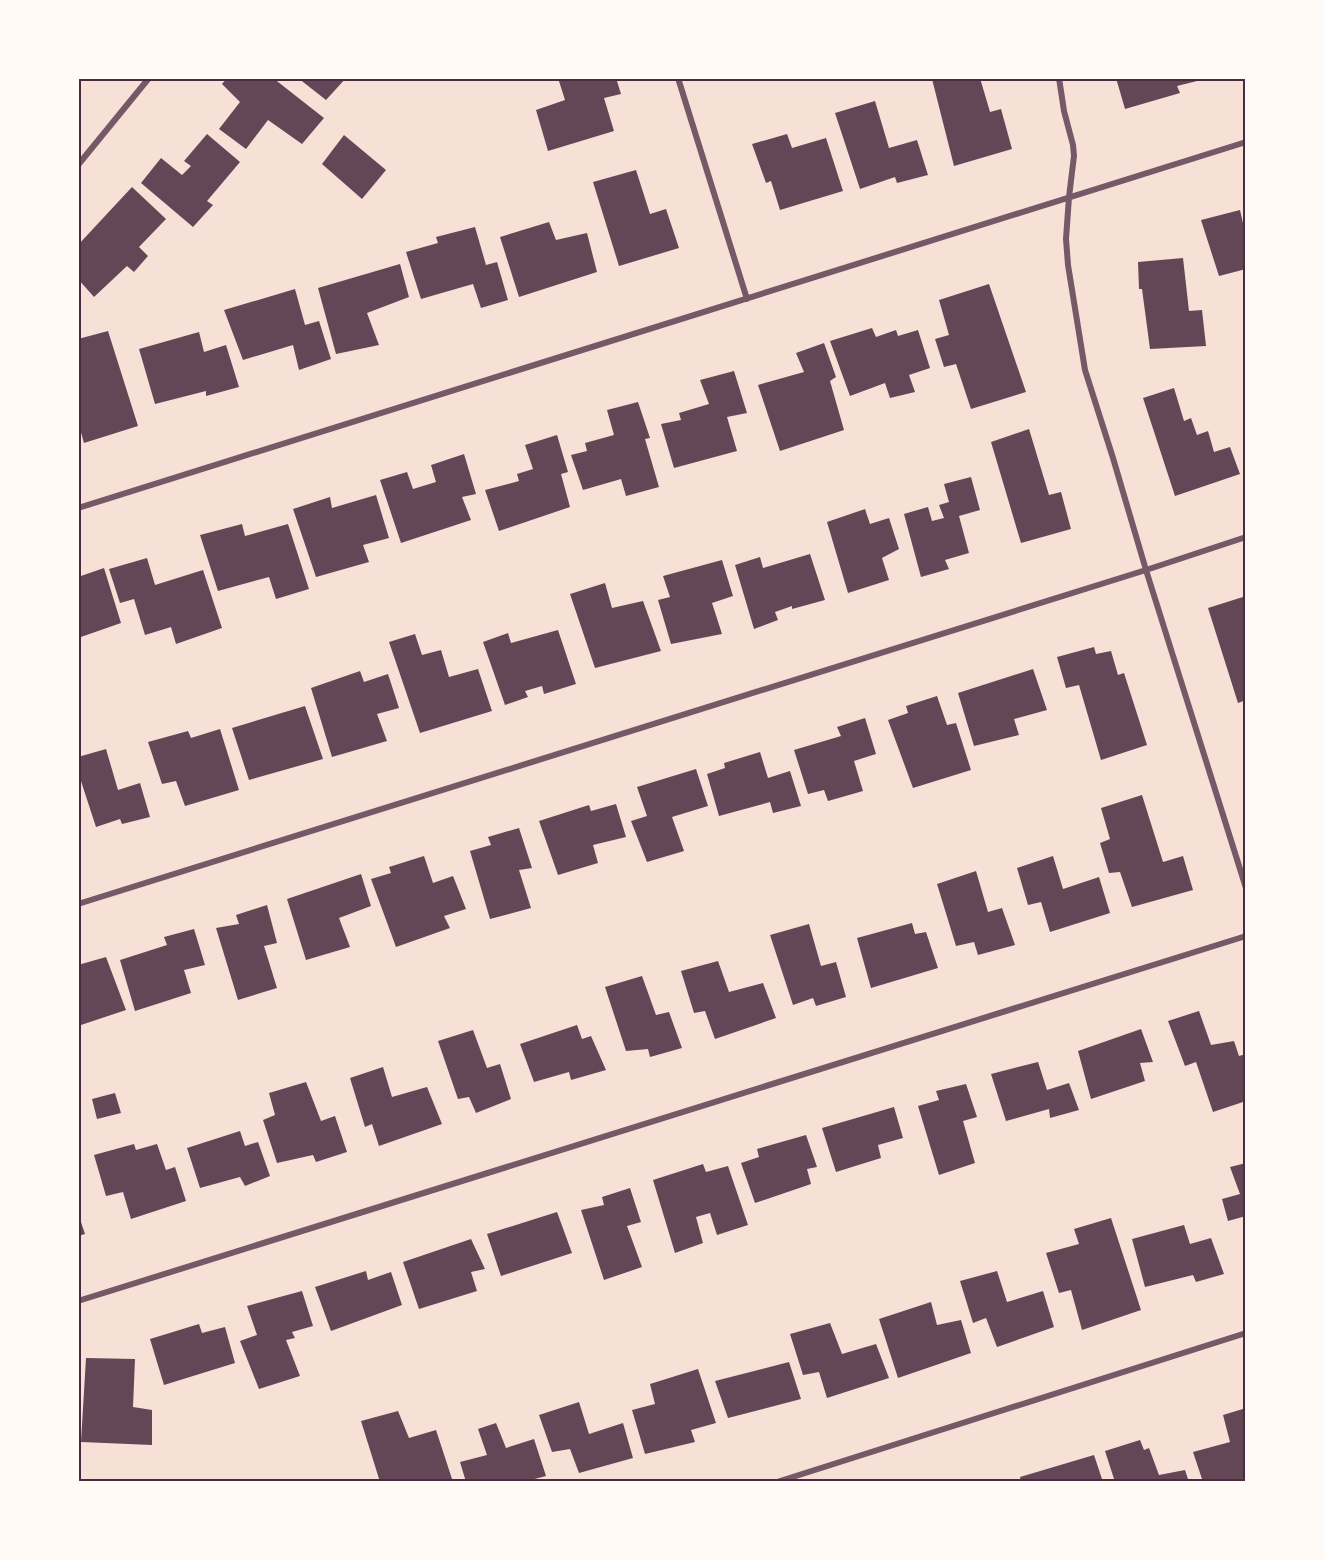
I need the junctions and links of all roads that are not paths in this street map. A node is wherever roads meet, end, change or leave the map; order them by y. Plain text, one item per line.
1 (149, 78) edge
2 (678, 78) edge
3 (1059, 78) edge
4 (1246, 142) edge
5 (78, 165) edge
6 (1069, 197) junction
7 (747, 298) junction
8 (78, 508) edge
9 (1246, 537) edge
10 (1146, 570) junction
11 (1246, 888) edge
12 (78, 904) edge
13 (1246, 936) edge
14 (78, 1301) edge
15 (1246, 1333) edge
16 (777, 1482) edge

1 - 5 street
2 - 7 street
3 - 6 street
4 - 6 street
6 - 7 street
6 - 10 street
7 - 8 street
9 - 10 street
10 - 11 street
10 - 12 street
13 - 14 street
15 - 16 street

